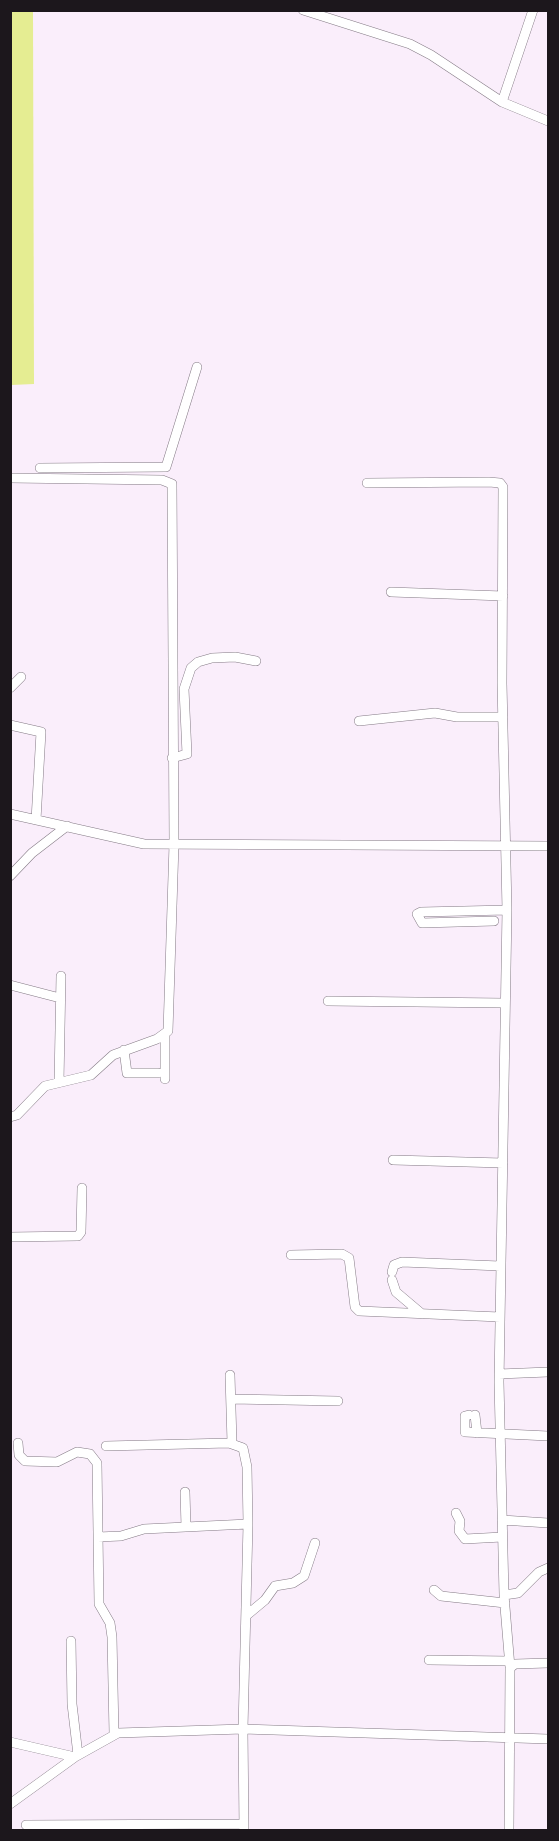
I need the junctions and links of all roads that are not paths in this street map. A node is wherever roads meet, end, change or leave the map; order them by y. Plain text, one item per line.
1 (303, 10) edge
2 (532, 10) edge
3 (502, 102) junction
4 (549, 122) edge
5 (197, 367) dead end
6 (40, 468) dead end
7 (10, 478) edge
8 (367, 483) dead end
9 (391, 592) dead end
10 (503, 596) junction
11 (256, 661) dead end
12 (21, 677) dead end
13 (10, 688) edge
14 (503, 717) junction
15 (359, 721) dead end
16 (10, 725) edge
17 (172, 758) junction
18 (10, 814) edge
19 (36, 820) junction
20 (67, 826) junction
21 (174, 844) junction
22 (507, 846) junction
23 (549, 846) edge
24 (10, 876) edge
25 (507, 910) junction
26 (494, 921) dead end
27 (61, 976) dead end
28 (10, 985) edge
29 (60, 998) junction
30 (328, 1001) dead end
31 (504, 1003) junction
32 (165, 1035) junction
33 (124, 1050) junction
34 (59, 1082) junction
35 (10, 1117) edge
36 (393, 1160) dead end
37 (503, 1162) junction
38 (82, 1188) dead end
39 (10, 1237) edge
40 (291, 1255) dead end
41 (500, 1266) junction
42 (422, 1314) junction
43 (500, 1317) junction
44 (549, 1372) edge
45 (499, 1374) junction
46 (230, 1376) dead end
47 (231, 1399) junction
48 (338, 1401) dead end
49 (472, 1415) dead end
50 (500, 1435) junction
51 (549, 1436) edge
52 (18, 1443) dead end
53 (232, 1443) junction
54 (106, 1446) dead end
55 (185, 1492) dead end
56 (456, 1513) dead end
57 (502, 1520) junction
58 (549, 1523) edge
59 (248, 1524) junction
60 (186, 1527) junction
61 (502, 1537) junction
62 (98, 1538) junction
63 (315, 1543) dead end
64 (549, 1569) edge
65 (434, 1590) dead end
66 (504, 1599) junction
67 (247, 1615) junction
68 (71, 1641) dead end
69 (429, 1660) dead end
70 (510, 1664) junction
71 (549, 1664) edge
72 (243, 1729) junction
73 (114, 1734) junction
74 (509, 1738) junction
75 (549, 1739) edge
76 (10, 1742) edge
77 (76, 1756) junction
78 (10, 1804) edge
79 (26, 1825) dead end
80 (244, 1827) edge
81 (509, 1830) edge

1 - 3 street
2 - 3 street
3 - 4 street
5 - 6 street
7 - 17 street
8 - 10 street
9 - 10 street
10 - 14 street
11 - 17 street
12 - 13 street
14 - 15 street
14 - 22 street
16 - 19 street
17 - 21 street
18 - 19 street
19 - 20 street
20 - 21 street
20 - 24 street
21 - 22 street
21 - 32 street
22 - 23 street
22 - 25 street
25 - 26 street
25 - 31 street
27 - 29 street
28 - 29 street
29 - 34 street
30 - 31 street
31 - 37 street
32 - 33 street
32 - 33 street
33 - 34 street
34 - 35 street
36 - 37 street
37 - 41 street
38 - 39 street
40 - 42 street
41 - 42 street
41 - 43 street
42 - 43 street
43 - 45 street
44 - 45 street
45 - 50 street
46 - 47 street
47 - 48 street
47 - 53 street
49 - 50 street
50 - 51 street
50 - 57 street
52 - 62 street
53 - 54 street
53 - 59 street
55 - 60 street
56 - 61 street
57 - 58 street
57 - 61 street
59 - 60 street
59 - 67 street
60 - 62 street
61 - 66 street
62 - 73 street
63 - 67 street
64 - 66 street
65 - 66 street
66 - 70 street
67 - 72 street
68 - 77 street
69 - 70 street
70 - 71 street
70 - 74 street
72 - 73 street
72 - 74 street
72 - 80 street
73 - 77 street
74 - 75 street
74 - 81 street
76 - 77 street
77 - 78 street
79 - 80 street

